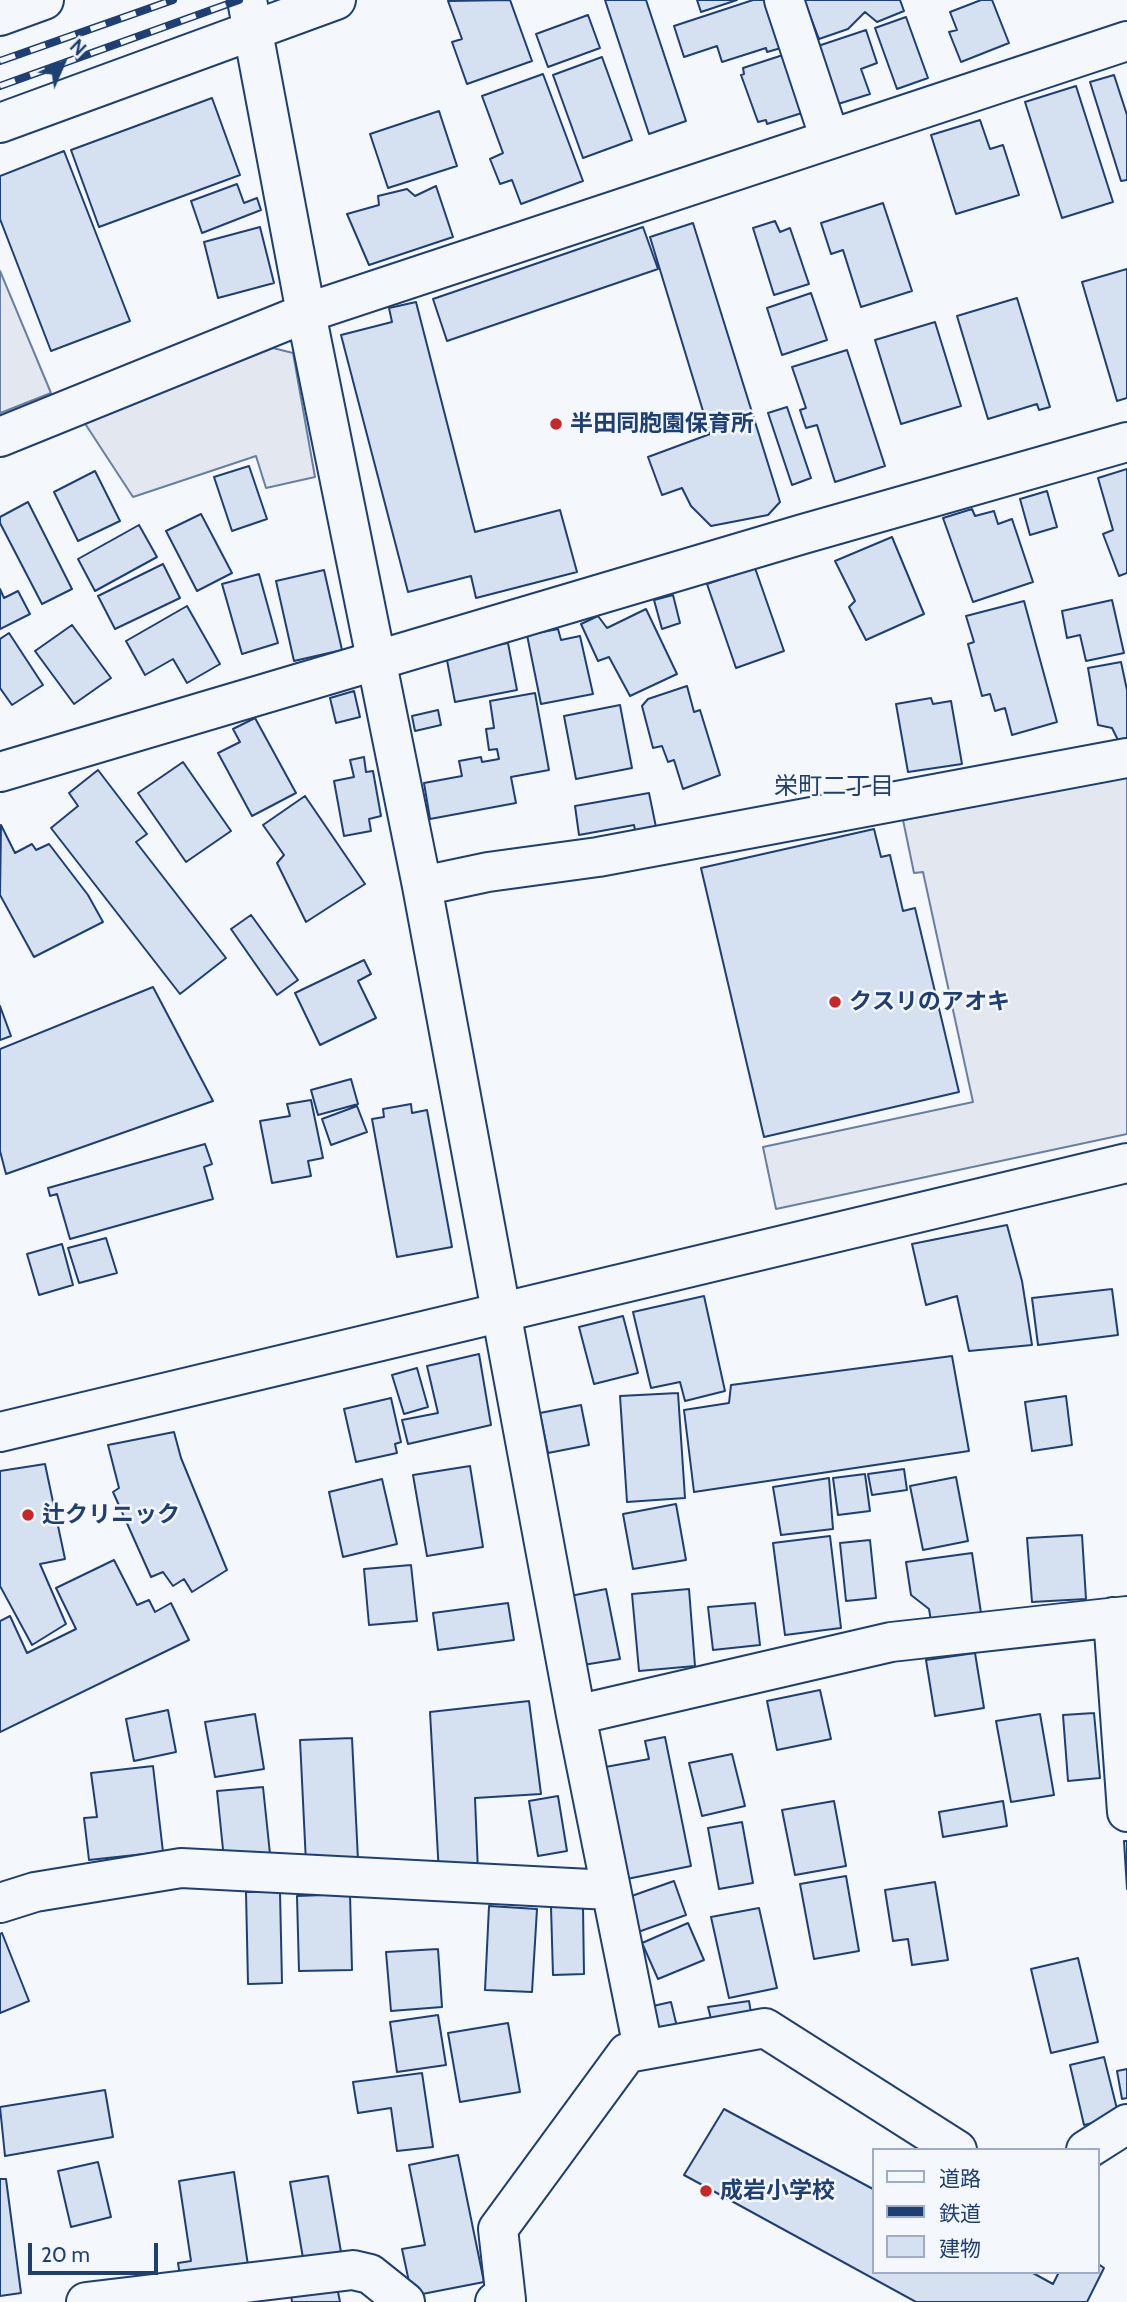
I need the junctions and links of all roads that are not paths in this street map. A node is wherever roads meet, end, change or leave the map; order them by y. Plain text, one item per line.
1 (44, 0) edge
2 (336, 0) edge
3 (784, 0) edge
4 (250, 15) edge
5 (0, 16) edge
6 (1127, 40) edge
7 (0, 123) edge
8 (830, 139) junction
9 (306, 313) junction
10 (0, 437) edge
11 (1127, 442) edge
12 (376, 660) junction
13 (1127, 758) edge
14 (0, 772) edge
15 (422, 886) junction
16 (1127, 1163) edge
17 (504, 1313) junction
18 (0, 1432) edge
19 (1120, 1616) edge
20 (576, 1715) junction
21 (1127, 1812) edge
22 (610, 1889) junction
23 (0, 1903) edge
24 (643, 2048) junction
25 (1127, 2124) edge
26 (954, 2148) edge
27 (1089, 2148) edge
28 (86, 2302) edge
29 (405, 2302) edge
30 (495, 2302) edge

1 - 5 street
2 - 4 street
3 - 8 street
4 - 7 street
4 - 9 street
6 - 8 street
8 - 9 street
9 - 10 street
9 - 12 street
11 - 12 street
12 - 14 street
12 - 15 street
13 - 15 street
15 - 17 street
16 - 17 street
17 - 18 street
17 - 20 street
19 - 20 street
19 - 21 street
20 - 22 street
22 - 23 street
22 - 24 street
24 - 26 street
24 - 30 street
25 - 27 street
28 - 29 street

